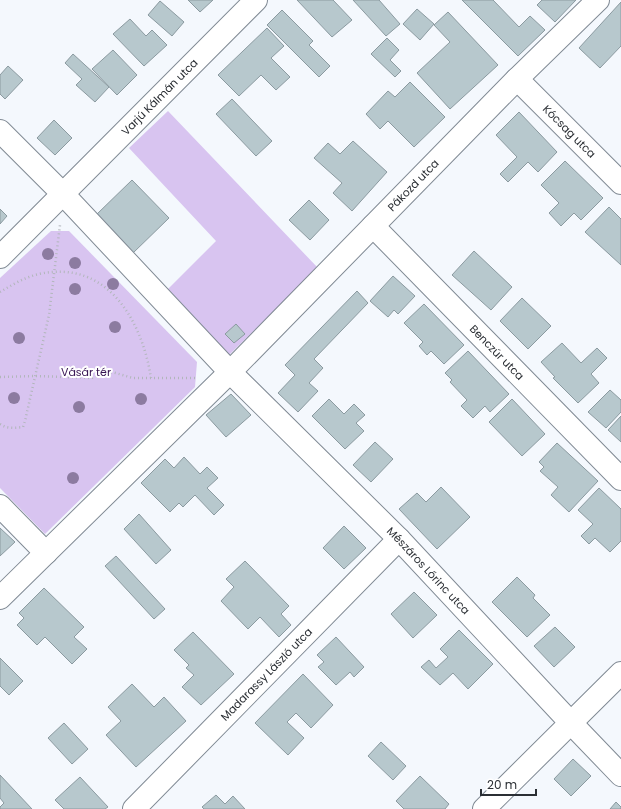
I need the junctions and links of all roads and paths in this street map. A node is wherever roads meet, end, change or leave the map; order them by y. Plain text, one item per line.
1 (256, 0) edge
2 (598, 0) edge
3 (517, 80) junction
4 (0, 131) edge
5 (621, 183) edge
6 (64, 194) junction
7 (373, 226) junction
8 (0, 257) edge
9 (54, 271) junction
10 (0, 292) edge
11 (230, 372) junction
12 (36, 376) junction
13 (0, 377) edge
14 (151, 378) junction
15 (0, 424) edge
16 (621, 479) edge
17 (0, 506) edge
18 (399, 539) junction
19 (46, 553) junction
20 (0, 598) edge
21 (621, 673) edge
22 (570, 722) junction
23 (621, 775) edge
24 (134, 809) edge
25 (484, 809) edge

1 - 6 street, Varjú Kálmán utca
2 - 3 street, Pákozd utca
3 - 5 street, Kócsag utca
3 - 7 street, Pákozd utca
4 - 6 street
6 - 8 street
6 - 9 path
6 - 11 street
7 - 11 street, Pákozd utca
7 - 16 street, Benczúr utca
9 - 10 path
9 - 12 path
9 - 14 path
11 - 14 path
11 - 18 street, Mészáros Lőrinc utca
11 - 19 street
12 - 13 path
12 - 14 path
12 - 15 path
17 - 19 street
18 - 22 street, Mészáros Lőrinc utca
18 - 24 street, Madarassy László utca
19 - 20 street
21 - 22 street
22 - 23 street, Mészáros Lőrinc utca
22 - 25 street

